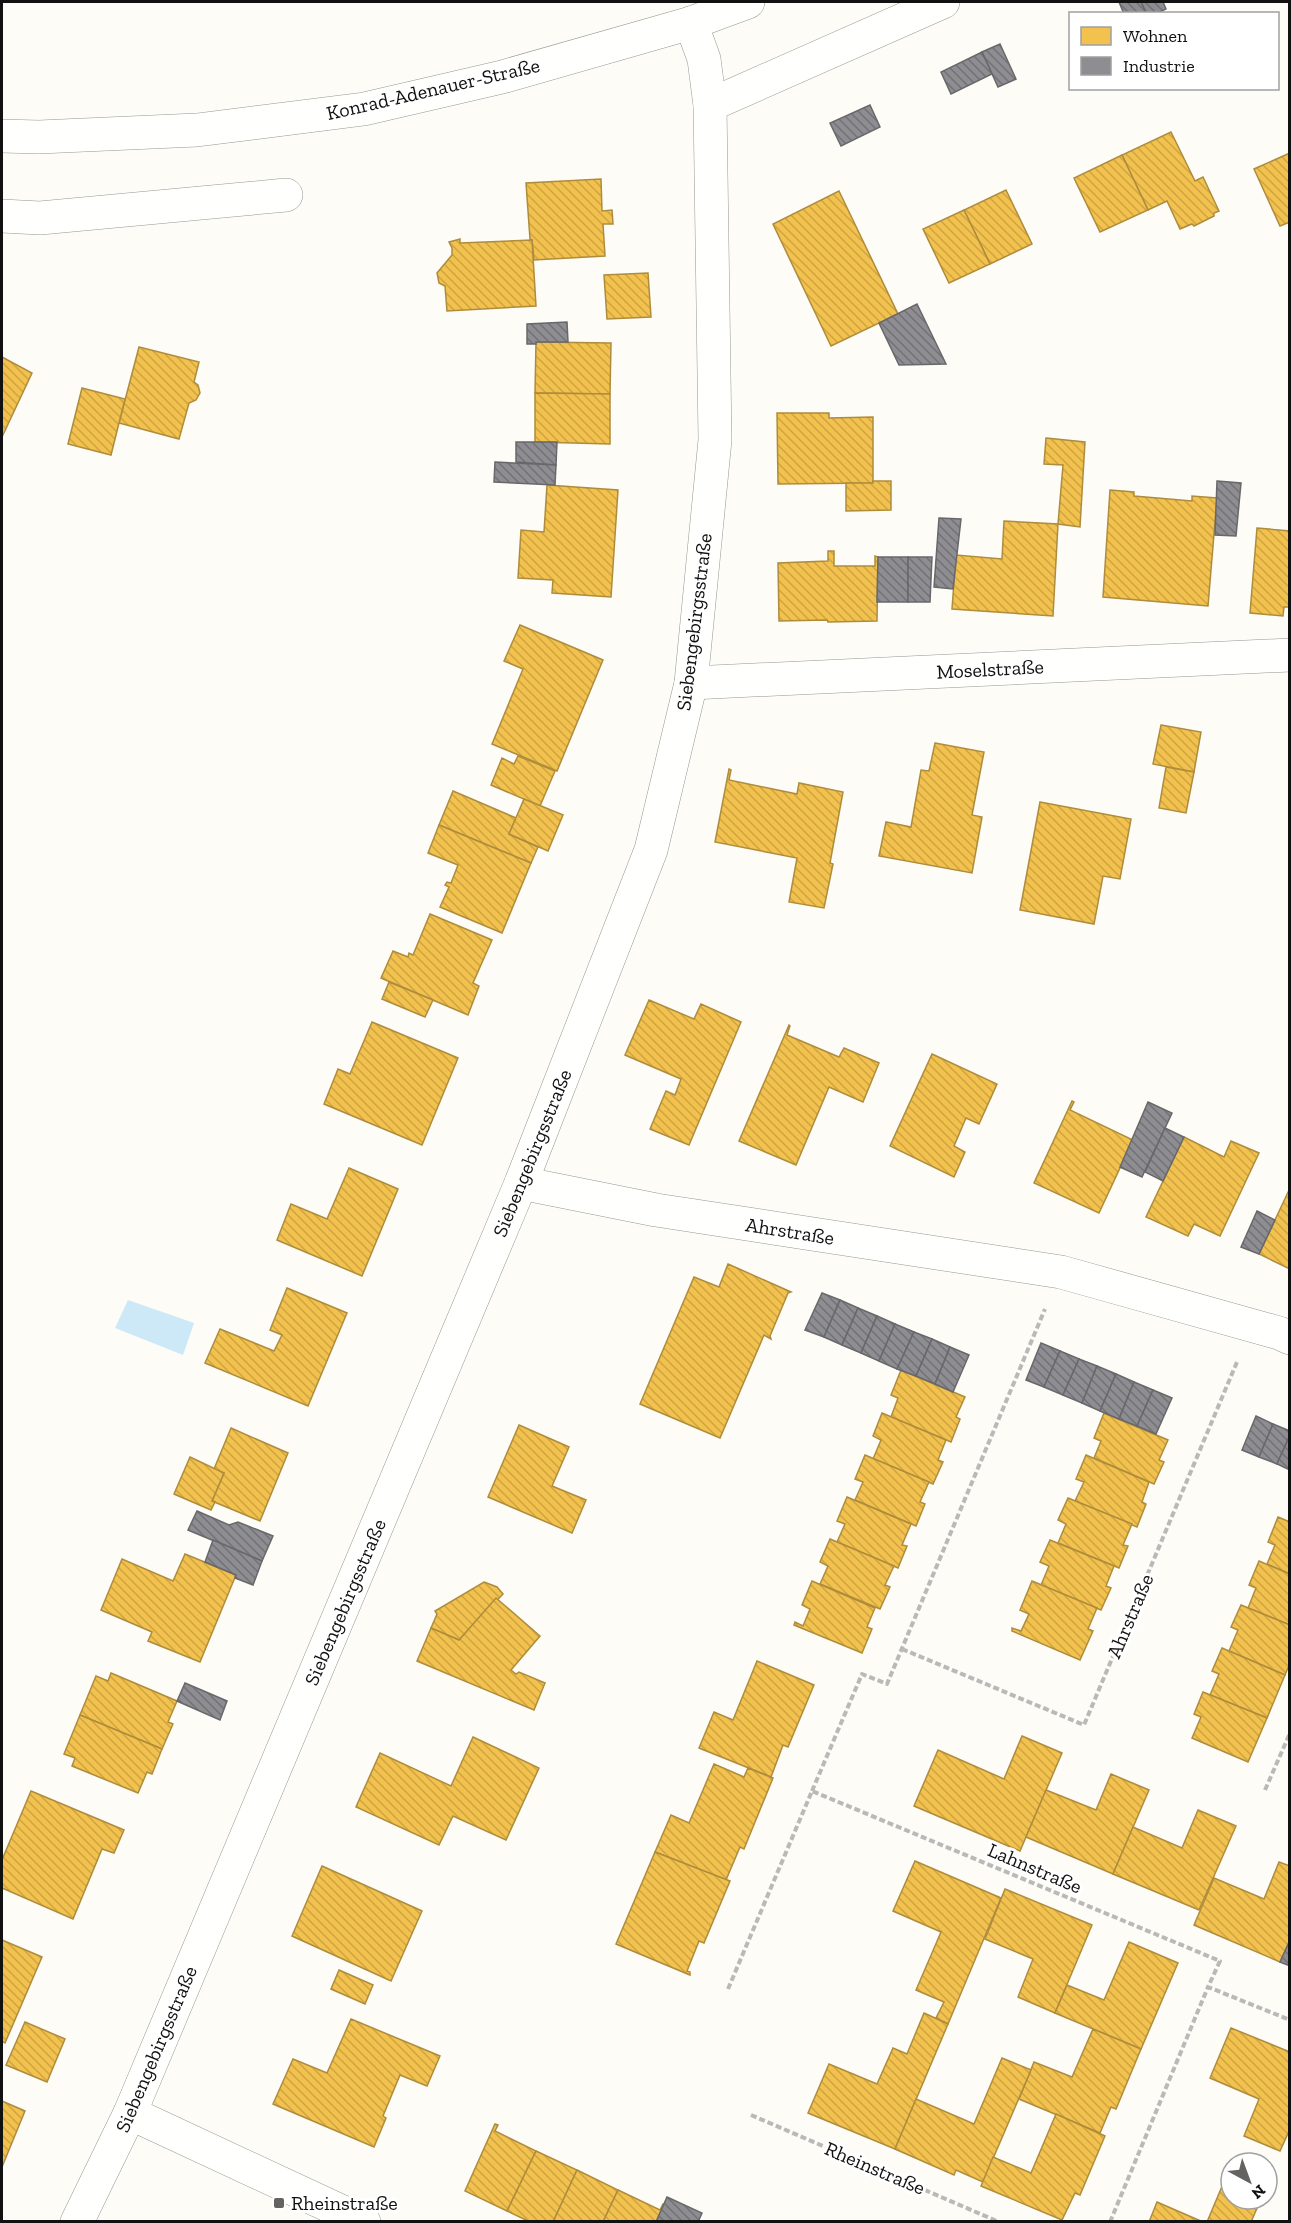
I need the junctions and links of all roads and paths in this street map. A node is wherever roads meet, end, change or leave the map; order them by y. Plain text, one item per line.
1 (748, 2) edge
2 (943, 2) edge
3 (691, 23) junction
4 (710, 105) junction
5 (2, 136) edge
6 (285, 195) dead end
7 (2, 216) edge
8 (1290, 655) edge
9 (691, 683) junction
10 (521, 1183) junction
11 (1061, 1272) junction
12 (1252, 1326) junction
13 (1290, 1338) edge
14 (902, 1649) junction
15 (1290, 1733) edge
16 (1265, 1790) dead end
17 (812, 1791) junction
18 (1208, 1987) junction
19 (728, 1989) dead end
20 (1290, 2020) edge
21 (130, 2113) junction
22 (751, 2115) dead end
23 (77, 2222) edge
24 (364, 2222) edge
25 (999, 2222) edge
26 (1110, 2222) edge

1 - 3 street, Konrad-Adenauer-Straße
2 - 4 street
3 - 4 street, Siebengebirgsstraße
3 - 5 street, Konrad-Adenauer-Straße
4 - 9 street, Siebengebirgsstraße
6 - 7 street
8 - 9 street, Moselstraße
9 - 10 street, Siebengebirgsstraße
10 - 11 street, Ahrstraße
10 - 21 street, Siebengebirgsstraße
11 - 12 street, Ahrstraße
11 - 14 path
12 - 13 street, Ahrstraße
12 - 14 path, Ahrstraße
14 - 17 path
15 - 16 path
17 - 18 path, Lahnstraße
17 - 19 path
18 - 20 path
18 - 26 path, Lahnstraße
21 - 23 street, Siebengebirgsstraße
21 - 24 street
22 - 25 path, Rheinstraße

